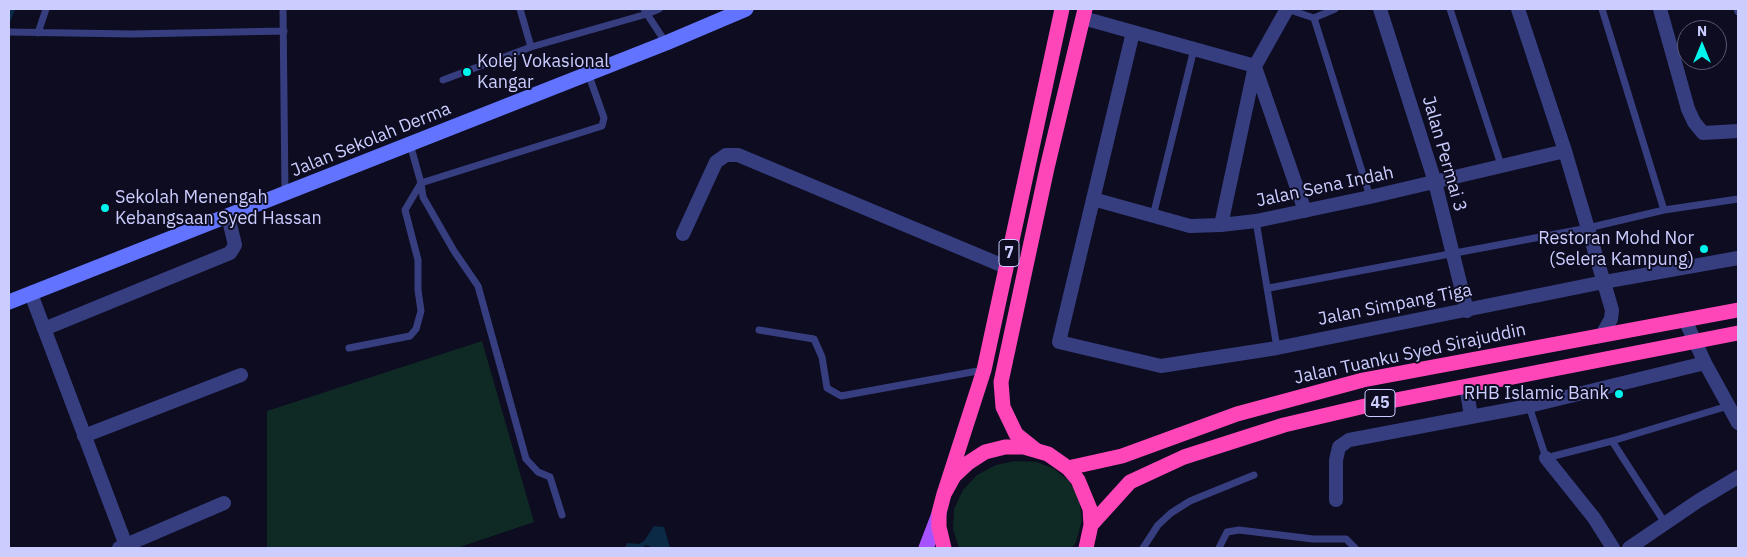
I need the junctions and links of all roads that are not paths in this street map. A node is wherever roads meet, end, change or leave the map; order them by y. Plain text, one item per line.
1 (46, 9) edge
2 (283, 9) edge
3 (520, 9) edge
4 (658, 9) edge
5 (746, 9) edge
6 (1062, 9) edge
7 (1287, 9) edge
8 (1334, 9) edge
9 (1380, 9) edge
10 (1450, 9) edge
11 (1518, 9) edge
12 (1602, 9) edge
13 (1660, 9) edge
14 (646, 11) edge
15 (1084, 13) edge
16 (1314, 18) junction
17 (284, 31) junction
18 (9, 32) edge
19 (1132, 32) junction
20 (38, 33) junction
21 (666, 43) junction
22 (531, 47) junction
23 (1194, 49) junction
24 (1255, 66) junction
25 (588, 73) junction
26 (443, 80) dead end
27 (1738, 131) edge
28 (410, 144) junction
29 (1565, 151) junction
30 (1501, 165) junction
31 (1435, 182) junction
32 (421, 183) junction
33 (286, 194) junction
34 (1370, 197) junction
35 (1093, 199) junction
36 (1738, 199) edge
37 (1664, 210) junction
38 (1305, 211) junction
39 (228, 216) junction
40 (1153, 217) junction
41 (1256, 221) junction
42 (1221, 225) junction
43 (1588, 228) junction
44 (683, 234) dead end
45 (1452, 252) junction
46 (1738, 258) edge
47 (1006, 267) junction
48 (1604, 282) junction
49 (1269, 288) junction
50 (31, 294) junction
51 (9, 302) edge
52 (1467, 310) junction
53 (1738, 310) edge
54 (1685, 320) junction
55 (44, 329) junction
56 (759, 330) dead end
57 (1738, 333) edge
58 (1602, 335) junction
59 (1694, 342) junction
60 (349, 348) dead end
61 (1277, 348) junction
62 (1705, 363) junction
63 (984, 370) junction
64 (241, 375) dead end
65 (1466, 386) junction
66 (1529, 406) junction
67 (1728, 406) junction
68 (1472, 416) junction
69 (1738, 423) edge
70 (84, 436) junction
71 (1612, 441) junction
72 (1036, 450) junction
73 (1546, 458) junction
74 (1068, 468) junction
75 (1254, 475) dead end
76 (1738, 477) edge
77 (944, 494) junction
78 (1336, 500) dead end
79 (224, 503) dead end
80 (939, 513) junction
81 (562, 515) dead end
82 (1665, 523) junction
83 (1091, 524) junction
84 (124, 548) edge
85 (926, 548) edge
86 (944, 548) edge
87 (1086, 548) edge
88 (1144, 548) edge
89 (1219, 548) edge
90 (1355, 548) edge
91 (1613, 548) edge
92 (1629, 548) edge

1 - 20 lane
2 - 17 lane
3 - 22 lane
4 - 14 lane
5 - 21 street, Jalan Sekolah Derma
6 - 47 highway, 7
7 - 16 lane
7 - 24 street
8 - 16 lane
9 - 31 street, Jalan Permai 3
10 - 30 lane
11 - 29 street
12 - 37 lane
13 - 27 street
14 - 21 lane
14 - 22 lane
15 - 19 street
15 - 72 highway, 7
16 - 34 lane
17 - 20 lane
17 - 33 lane
18 - 20 lane
19 - 23 street
19 - 35 street
21 - 25 street, Jalan Sekolah Derma
22 - 26 lane
23 - 24 street
23 - 40 lane
24 - 38 street
24 - 42 street
25 - 28 street, Jalan Sekolah Derma
25 - 32 lane
28 - 32 lane
28 - 33 street, Jalan Sekolah Derma
29 - 30 street, Jalan Sena Indah
29 - 43 street
30 - 31 street, Jalan Sena Indah
31 - 34 street, Jalan Sena Indah
31 - 45 street, Jalan Permai 3
32 - 60 lane
32 - 81 lane
33 - 39 street, Jalan Sekolah Derma
34 - 38 street, Jalan Sena Indah
35 - 40 street, Jalan Sena Indah
35 - 61 street, Jalan Simpang Tiga
36 - 37 lane
37 - 43 lane
38 - 41 street, Jalan Sena Indah
39 - 50 street, Jalan Sekolah Derma
39 - 55 street
40 - 42 street, Jalan Sena Indah
41 - 42 street, Jalan Sena Indah
41 - 49 lane
43 - 45 lane
43 - 48 street
44 - 47 street
45 - 49 lane
45 - 52 street, Jalan Permai 3
46 - 48 street, Jalan Simpang Tiga
47 - 63 highway, 7
48 - 52 street, Jalan Simpang Tiga
48 - 58 street
49 - 61 lane
50 - 51 street, Jalan Sekolah Derma
50 - 55 street
52 - 61 street, Jalan Simpang Tiga
53 - 54 highway, Jalan Tuanku Syed Sirajuddin / 45
54 - 58 highway, Jalan Tuanku Syed Sirajuddin / 45
54 - 59 street
55 - 70 street
56 - 63 lane
57 - 59 highway, 45
58 - 74 highway, Jalan Tuanku Syed Sirajuddin / 45
59 - 62 street
59 - 65 highway, 45
62 - 66 street
62 - 67 street
63 - 77 highway, 7
64 - 70 street
65 - 68 street
65 - 83 highway, 45
66 - 68 street
66 - 73 lane
67 - 69 street
67 - 71 lane
68 - 78 street
70 - 84 street
71 - 73 lane
71 - 82 lane
72 - 74 highway, 7
72 - 77 highway, 7
73 - 91 street
74 - 83 highway, 7
75 - 88 lane
76 - 82 street
77 - 80 highway, 7
79 - 84 street
80 - 85 main road, 7
80 - 86 highway, 7
82 - 92 street
83 - 87 highway, 7
89 - 90 lane

